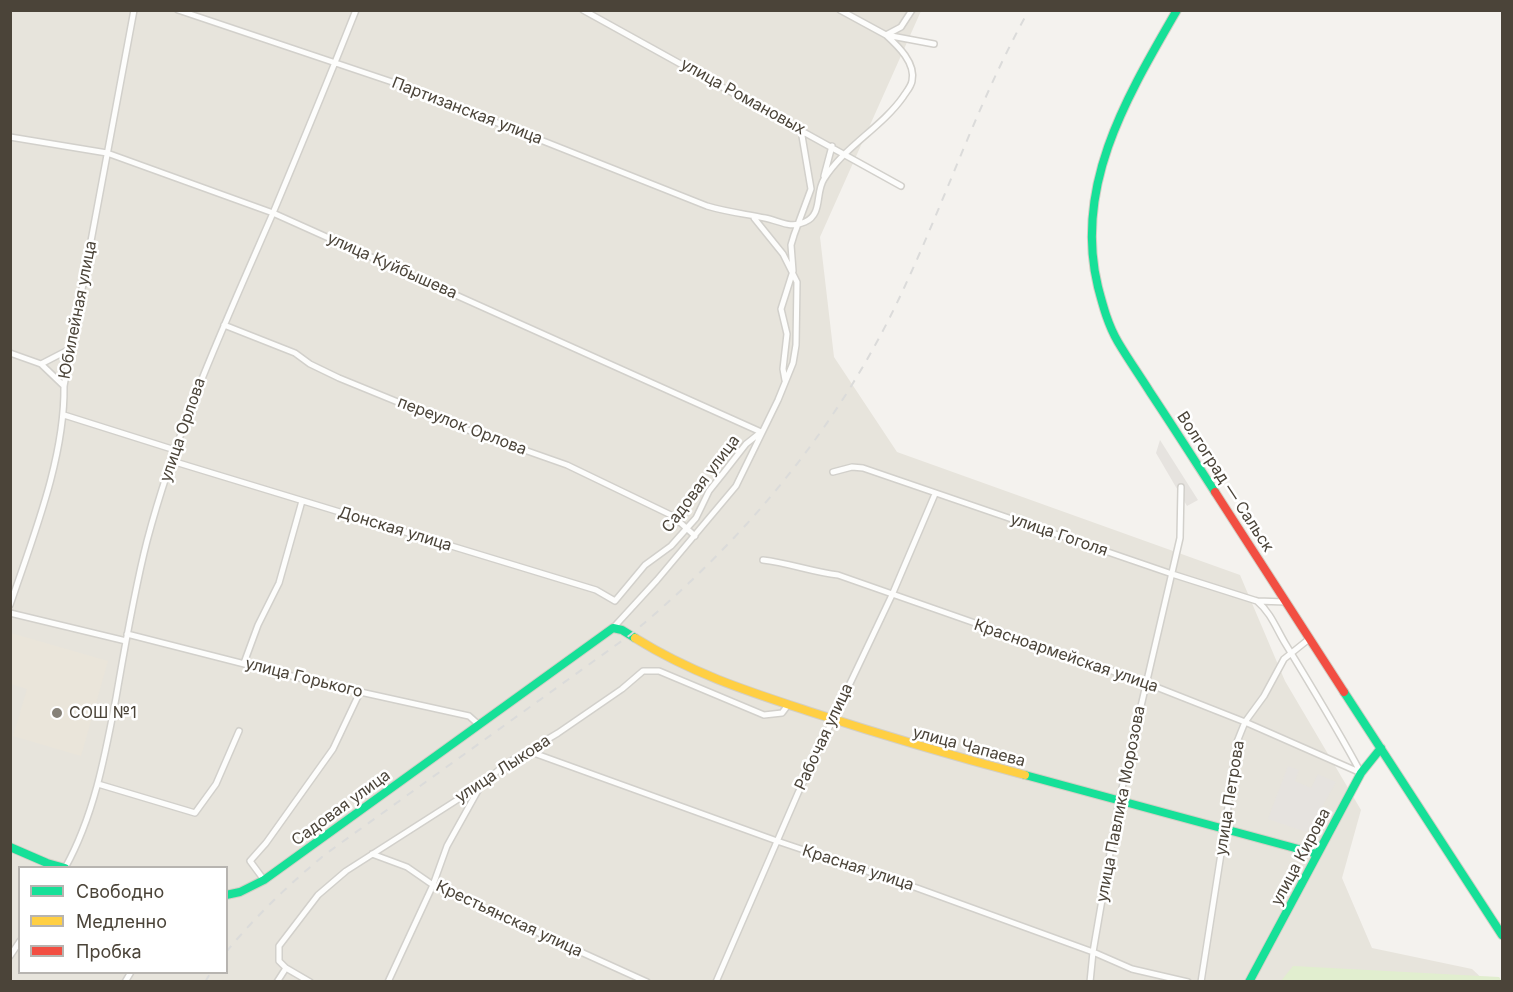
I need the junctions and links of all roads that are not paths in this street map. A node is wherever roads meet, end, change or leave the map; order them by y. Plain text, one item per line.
1 (134, 10) edge
2 (178, 10) edge
3 (356, 10) edge
4 (583, 10) edge
5 (840, 10) edge
6 (912, 10) edge
7 (1177, 10) edge
8 (886, 35) junction
9 (934, 44) dead end
10 (335, 62) junction
11 (801, 129) junction
12 (10, 137) edge
13 (832, 146) junction
14 (107, 153) junction
15 (845, 153) junction
16 (823, 180) junction
17 (902, 186) dead end
18 (273, 213) junction
19 (754, 218) junction
20 (797, 225) junction
21 (793, 271) junction
22 (224, 325) junction
23 (72, 348) junction
24 (10, 353) edge
25 (40, 364) junction
26 (785, 384) junction
27 (64, 386) junction
28 (64, 415) junction
29 (761, 432) junction
30 (175, 450) junction
31 (172, 461) junction
32 (833, 472) dead end
33 (1181, 487) dead end
34 (935, 494) junction
35 (302, 501) junction
36 (687, 528) junction
37 (695, 536) junction
38 (763, 560) dead end
39 (1172, 574) junction
40 (892, 595) junction
41 (615, 601) joint
42 (1257, 601) junction
43 (1286, 602) junction
44 (10, 605) edge
45 (10, 613) edge
46 (613, 628) junction
47 (127, 634) junction
48 (1310, 639) junction
49 (126, 641) junction
50 (1291, 652) junction
51 (244, 663) junction
52 (1146, 683) junction
53 (360, 692) junction
54 (788, 705) junction
55 (833, 719) junction
56 (1245, 722) junction
57 (478, 724) junction
58 (239, 731) dead end
59 (1381, 748) junction
60 (528, 751) junction
61 (1361, 773) junction
62 (98, 784) junction
63 (482, 784) junction
64 (1119, 801) junction
65 (1226, 828) junction
66 (777, 841) junction
67 (10, 847) edge
68 (372, 854) junction
69 (1317, 854) junction
70 (61, 866) edge
71 (66, 866) edge
72 (264, 880) junction
73 (433, 885) junction
74 (228, 895) edge
75 (1503, 935) edge
76 (1093, 952) junction
77 (286, 968) junction
78 (277, 981) edge
79 (310, 981) edge
80 (388, 981) edge
81 (647, 981) edge
82 (716, 981) edge
83 (1090, 981) edge
84 (1188, 981) edge
85 (1201, 981) edge
86 (1249, 981) edge

1 - 14 street, Юбилейная улица
2 - 10 street, Партизанская улица
3 - 10 street, улица Орлова
4 - 11 street, улица Романовых
5 - 8 street
6 - 8 street
7 - 43 street, Волгоград — Сальск
8 - 9 street
8 - 15 street
10 - 18 street, улица Орлова
10 - 19 street, Партизанская улица
11 - 13 street, улица Романовых
11 - 20 street
12 - 14 street, улица Куйбышева
13 - 15 street, улица Романовых
13 - 16 street
14 - 18 street, улица Куйбышева
14 - 23 street, Юбилейная улица
15 - 16 street
15 - 17 street, улица Романовых
16 - 20 street
18 - 22 street, улица Орлова
18 - 29 street, улица Куйбышева
19 - 20 street, Партизанская улица
19 - 21 street
20 - 21 street
21 - 26 street
21 - 26 street
22 - 30 street, улица Орлова
22 - 36 street, переулок Орлова
23 - 25 street
23 - 27 street, Юбилейная улица
24 - 25 street
25 - 27 street
26 - 29 street
27 - 28 street, Юбилейная улица
28 - 30 street
28 - 44 street, Юбилейная улица
29 - 36 street, Садовая улица
29 - 37 street, Садовая улица
30 - 31 street, улица Орлова
31 - 35 street, Донская улица
31 - 47 street, улица Орлова
32 - 34 street, улица Гоголя
33 - 39 street, улица Павлика Морозова
34 - 39 street, улица Гоголя
34 - 40 street, Рабочая улица
35 - 41 street, Донская улица
35 - 51 street
36 - 37 street, переулок Орлова
36 - 41 street, Садовая улица
37 - 46 street, Садовая улица
38 - 40 street, Красноармейская улица
39 - 42 street, улица Гоголя
39 - 52 street, улица Павлика Морозова
40 - 52 street, Красноармейская улица
40 - 55 street, Рабочая улица
42 - 43 street, улица Гоголя
42 - 50 street
43 - 48 street, Волгоград — Сальск
45 - 49 street
46 - 54 street, улица Чапаева
46 - 57 street, Садовая улица
47 - 49 street, улица Орлова
47 - 51 street, улица Горького
48 - 50 street, улица Петрова
48 - 59 street, Волгоград — Сальск
49 - 62 street, улица Орлова
50 - 56 street, улица Петрова
50 - 61 street
51 - 53 street, улица Горького
52 - 56 street, Красноармейская улица
52 - 64 street, улица Павлика Морозова
53 - 57 street, улица Горького
53 - 72 street
54 - 55 street, улица Чапаева
54 - 60 street, улица Лыкова
55 - 64 street, улица Чапаева
55 - 66 street, Рабочая улица
56 - 61 street, Красноармейская улица
56 - 65 street, улица Петрова
57 - 72 street, Садовая улица
58 - 62 street
59 - 61 street, улица Кирова
59 - 75 street, Волгоград — Сальск
60 - 63 street, улица Лыкова
60 - 66 street, Красная улица
61 - 69 street, улица Кирова
62 - 71 street, улица Орлова
63 - 68 street, улица Лыкова
63 - 73 street
64 - 65 street, улица Чапаева
64 - 76 street, улица Павлика Морозова
65 - 69 street, улица Чапаева
65 - 85 street, улица Петрова
66 - 76 street, Красная улица
66 - 82 street, Рабочая улица
67 - 70 street
68 - 73 street, Крестьянская улица
68 - 77 street, улица Лыкова
69 - 86 street, улица Кирова
72 - 74 street, Садовая улица
73 - 80 street
73 - 81 street, Крестьянская улица
76 - 83 street, улица Павлика Морозова
76 - 84 street, Красная улица
77 - 78 street
77 - 79 street

